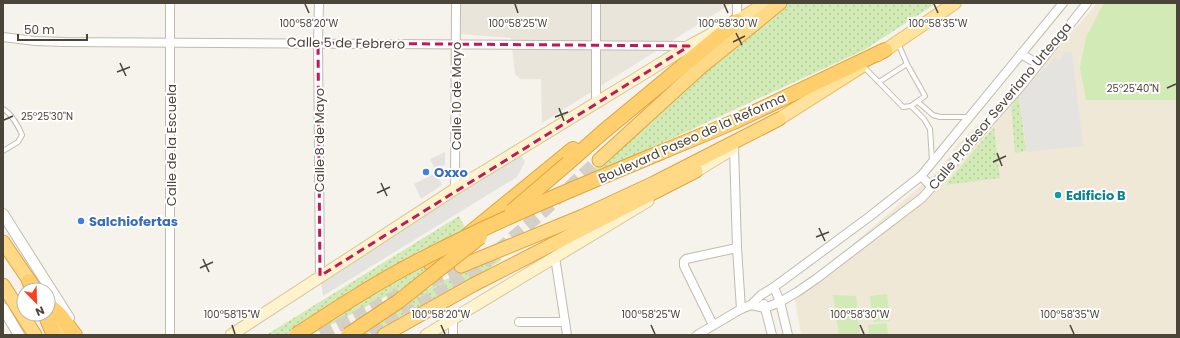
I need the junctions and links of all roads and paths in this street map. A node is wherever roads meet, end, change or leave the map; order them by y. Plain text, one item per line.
1 (170, 3) edge
2 (319, 3) edge
3 (456, 3) edge
4 (596, 3) edge
5 (736, 3) edge
6 (766, 3) edge
7 (780, 3) edge
8 (955, 3) edge
9 (1063, 3) edge
10 (1087, 3) edge
11 (737, 20) junction
12 (3, 37) edge
13 (171, 42) junction
14 (897, 42) junction
15 (318, 43) junction
16 (456, 44) junction
17 (595, 44) junction
18 (689, 46) junction
19 (885, 50) junction
20 (1021, 54) junction
21 (907, 64) junction
22 (1038, 64) junction
23 (862, 66) junction
24 (879, 82) junction
25 (918, 102) junction
26 (596, 103) junction
27 (911, 106) junction
28 (3, 109) edge
29 (970, 117) junction
30 (779, 119) junction
31 (603, 132) junction
32 (734, 148) junction
33 (3, 152) edge
34 (599, 160) tunnel mouth
35 (933, 163) junction
36 (696, 171) junction
37 (921, 176) junction
38 (932, 187) junction
39 (455, 189) junction
40 (3, 214) edge
41 (3, 242) edge
42 (737, 248) junction
43 (555, 256) junction
44 (462, 266) tunnel mouth
45 (320, 276) junction
46 (30, 282) edge
47 (3, 285) edge
48 (774, 287) junction
49 (761, 295) junction
50 (780, 302) junction
51 (751, 305) junction
52 (3, 308) edge
53 (765, 308) junction
54 (741, 309) junction
55 (56, 311) edge
56 (453, 318) junction
57 (56, 320) edge
58 (48, 322) edge
59 (519, 322) dead end
60 (565, 322) junction
61 (713, 325) junction
62 (19, 335) edge
63 (35, 335) edge
64 (54, 335) edge
65 (66, 335) edge
66 (75, 335) edge
67 (79, 335) edge
68 (170, 335) edge
69 (231, 335) edge
70 (296, 335) edge
71 (338, 335) edge
72 (348, 335) edge
73 (384, 335) edge
74 (426, 335) edge
75 (453, 335) edge
76 (567, 335) edge
77 (697, 335) edge
78 (772, 335) edge
79 (788, 335) edge

1 - 13 street, Calle de la Escuela
2 - 15 street, Calle 8 de Mayo
3 - 16 street, Calle 10 de Mayo
4 - 17 street
5 - 11 street
6 - 11 main road
7 - 34 highway
8 - 14 main road, Boulevard Paseo de la Reforma
9 - 20 street, Calle Profesor Severiano Urteaga
10 - 22 street, Calle Profesor Severiano Urteaga
11 - 18 main road
11 - 31 highway
12 - 13 street, Calle 5 de Febrero
13 - 15 street, Calle 5 de Febrero
13 - 68 street, Calle de la Escuela
14 - 19 main road, Boulevard Paseo de la Reforma
14 - 21 lane
15 - 16 street, Calle 5 de Febrero
15 - 45 street, Calle 8 de Mayo
16 - 17 street, Calle 5 de Febrero
16 - 39 street, Calle 10 de Mayo
17 - 18 street, Calle 5 de Febrero
17 - 26 street
18 - 26 main road
19 - 23 main road, Boulevard Paseo de la Reforma
19 - 70 highway, Boulevard Paseo de la Reforma, bridge
20 - 22 street
20 - 29 street, Calle Profesor Severiano Urteaga
21 - 24 lane
21 - 25 lane
22 - 38 street, Calle Profesor Severiano Urteaga
23 - 24 lane
23 - 30 main road, Boulevard Paseo de la Reforma
24 - 27 lane
25 - 27 lane
25 - 29 lane
26 - 39 main road
27 - 35 lane
28 - 33 lane
29 - 35 street, Calle Profesor Severiano Urteaga
30 - 32 main road
30 - 44 highway
31 - 71 highway, bridge
31 - 72 highway, bridge
32 - 36 main road
32 - 42 street
35 - 37 street, Calle Profesor Severiano Urteaga
36 - 43 main road
36 - 73 highway
37 - 38 street
37 - 48 street, Calle Profesor Severiano Urteaga
38 - 50 street, Calle Profesor Severiano Urteaga
39 - 45 main road
40 - 67 street
41 - 46 highway
42 - 54 street
42 - 61 street
43 - 56 main road
43 - 60 street
45 - 69 main road
47 - 63 highway
48 - 49 street, Calle Profesor Severiano Urteaga
48 - 50 street
49 - 51 street, Calle Profesor Severiano Urteaga
49 - 53 street
50 - 53 street, Calle Profesor Severiano Urteaga
50 - 79 street
51 - 53 street
51 - 54 street, Calle Profesor Severiano Urteaga
52 - 62 street
53 - 78 street
54 - 61 street, Calle Profesor Severiano Urteaga
55 - 66 highway
56 - 74 main road
56 - 75 street
57 - 65 highway
58 - 64 highway
59 - 60 street
60 - 76 street
61 - 77 street, Calle Profesor Severiano Urteaga

